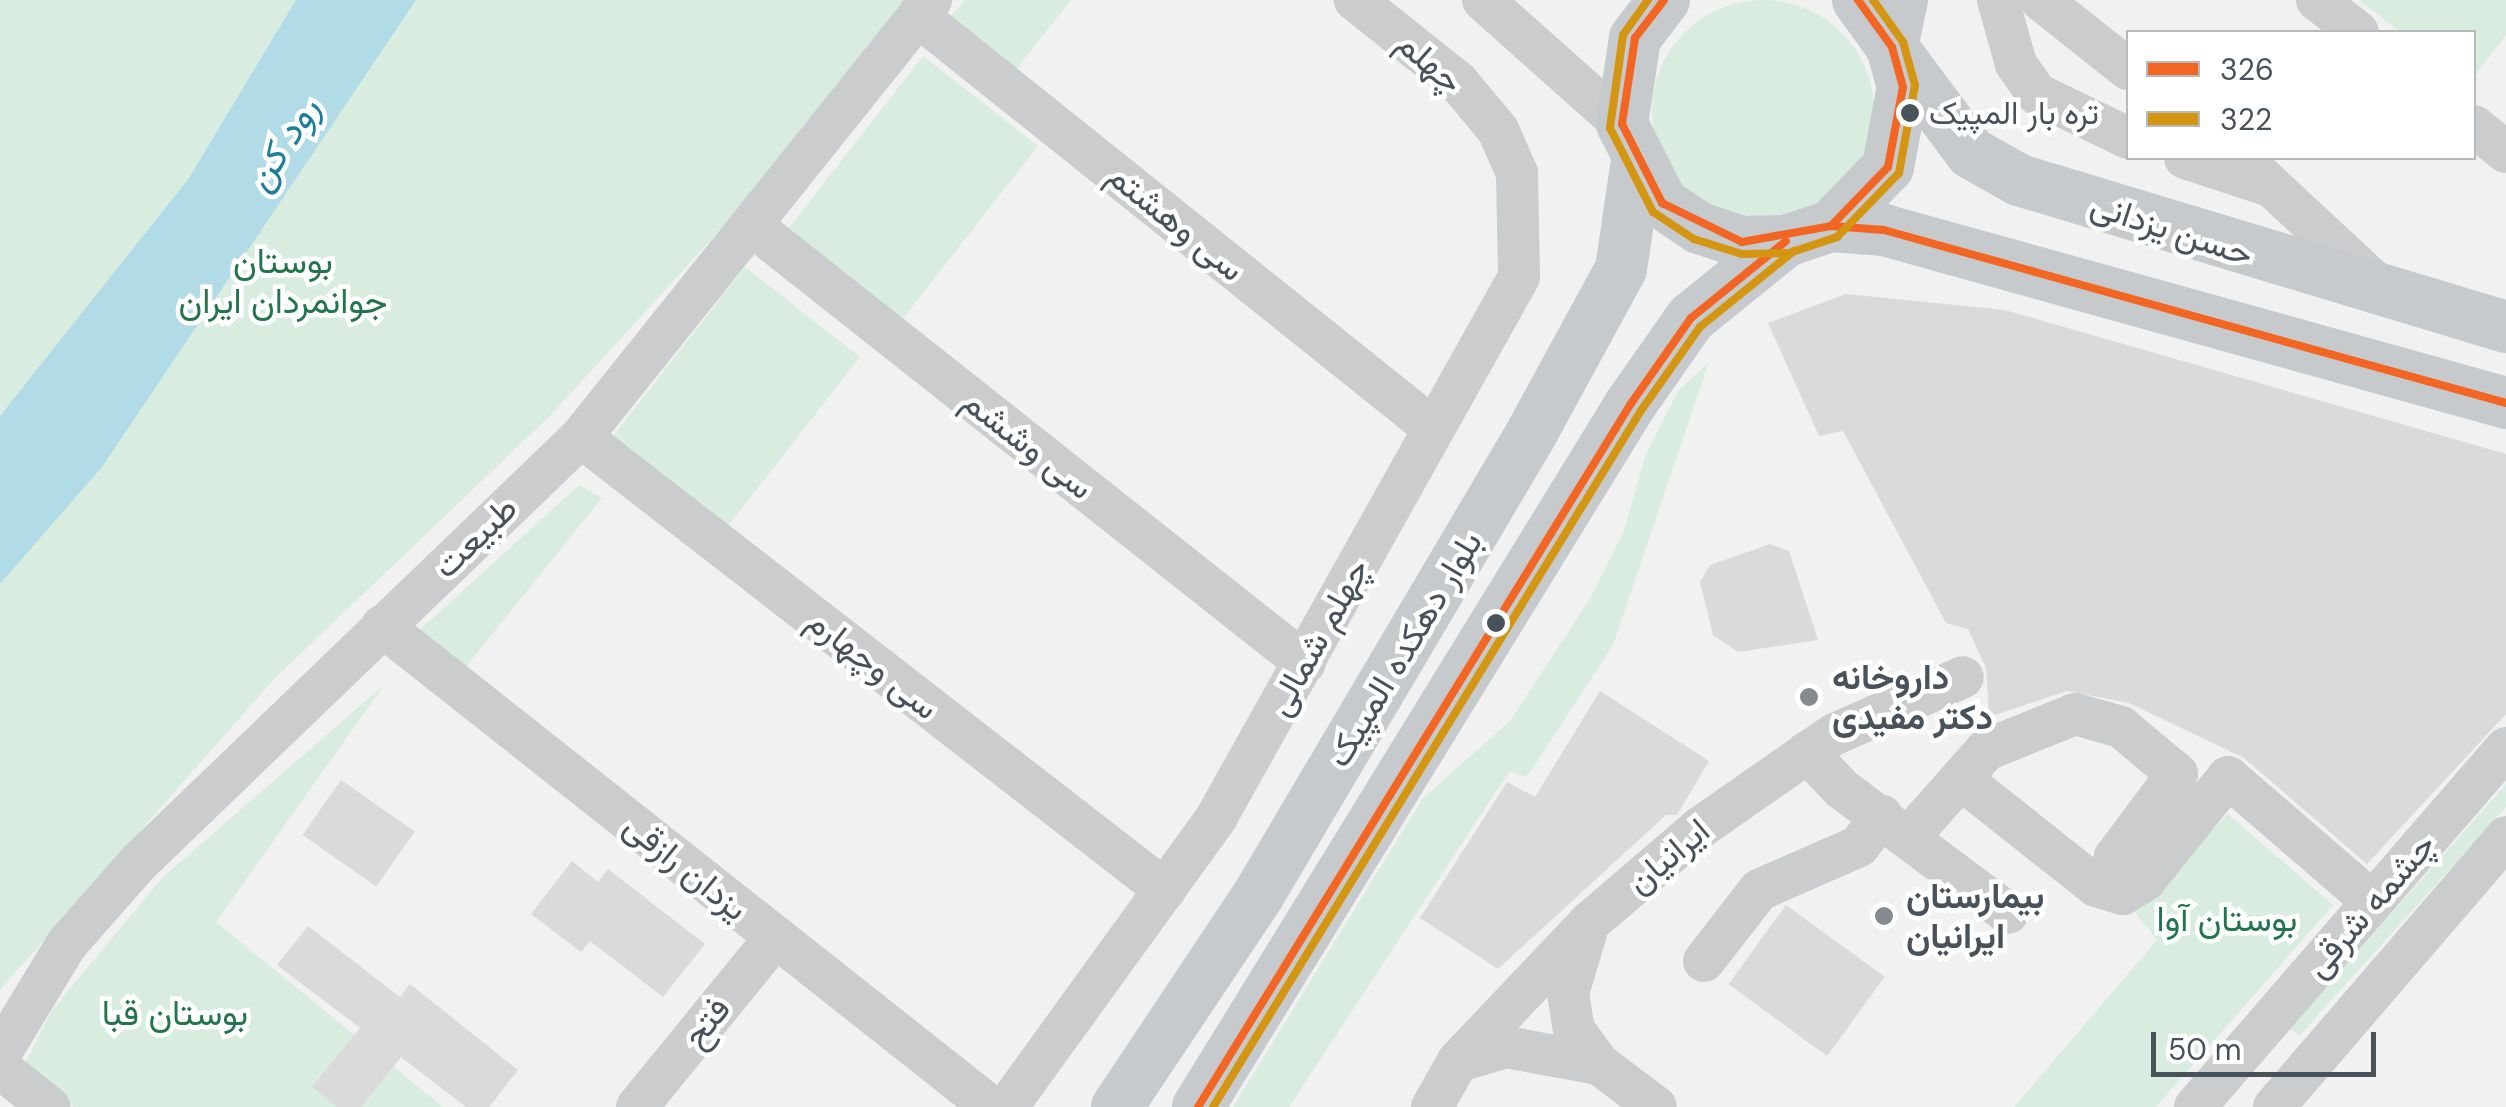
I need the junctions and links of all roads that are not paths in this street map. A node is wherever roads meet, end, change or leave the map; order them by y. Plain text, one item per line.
1 (1355, 0) edge
2 (1483, 0) edge
3 (1664, 0) edge
4 (1858, 0) edge
5 (1998, 0) edge
6 (2041, 0) edge
7 (2317, 0) edge
8 (925, 8) edge
9 (1897, 23) edge
10 (2355, 30) edge
11 (2126, 67) edge
12 (2476, 128) edge
13 (1498, 130) joint
14 (2126, 137) edge
15 (1629, 145) junction
16 (2506, 152) edge
17 (2191, 160) edge
18 (2244, 160) edge
19 (2282, 190) junction
20 (751, 225) junction
21 (1809, 233) junction
22 (2387, 294) junction
23 (2495, 321) edge
24 (2503, 403) edge
25 (1433, 428) junction
26 (581, 436) junction
27 (382, 626) junction
28 (1304, 662) junction
29 (1962, 677) dead end
30 (2506, 748) edge
31 (1807, 752) junction
32 (1960, 779) junction
33 (1895, 827) junction
34 (2506, 838) edge
35 (2144, 880) junction
36 (1164, 890) junction
37 (2373, 902) junction
38 (2008, 912) dead end
39 (1590, 922) junction
40 (775, 938) junction
41 (1704, 961) dead end
42 (0, 1054) edge
43 (1458, 1061) junction
44 (1600, 1064) junction
45 (0, 1068) edge
46 (2296, 1099) edge
47 (49, 1107) edge
48 (637, 1107) edge
49 (991, 1107) edge
50 (1007, 1107) edge
51 (1117, 1107) edge
52 (1198, 1107) edge
53 (1432, 1107) edge
54 (1656, 1107) edge
55 (2195, 1107) edge

1 - 13 street, چهلم
2 - 15 street
3 - 15 main road, بلوار دهکده المپیک
4 - 9 main road, حسن یزدانی
5 - 14 street
6 - 11 street
7 - 10 street
8 - 20 street, طبیعت
8 - 25 street, سی وهشتم
9 - 21 main road, بلوار دهکده المپیک
9 - 22 main road, حسن یزدانی
12 - 16 street
13 - 25 street, چهلم شمالی
15 - 21 main road
15 - 51 main road, بلوار دهکده المپیک
17 - 19 street
18 - 19 street
19 - 22 street
20 - 26 street, طبیعت
20 - 28 street, سی وششم
21 - 24 main road
21 - 52 main road, بلوار دهکده المپیک
22 - 23 main road, حسن یزدانی
25 - 28 street, چهلم شمالی
26 - 27 street, طبیعت
26 - 36 street, سی وچهارم
27 - 40 street, یزدان رازقی
27 - 42 street, طبیعت
28 - 36 street, چهلم شمالی
29 - 31 street, ایرانیان
30 - 37 street, چشمه شرقی
31 - 33 street
31 - 39 street, ایرانیان
32 - 33 street
32 - 35 street
32 - 35 street
33 - 38 street
33 - 41 street
34 - 46 street, چشمه شرقی
35 - 37 street
36 - 50 street, چهلم شمالی
37 - 55 street, چشمه شرقی
39 - 43 street, ایرانیان
39 - 44 street
40 - 48 street, فتح
40 - 49 street, یزدان رازقی
43 - 44 street
43 - 53 street, ایرانیان
44 - 54 street
45 - 47 street

